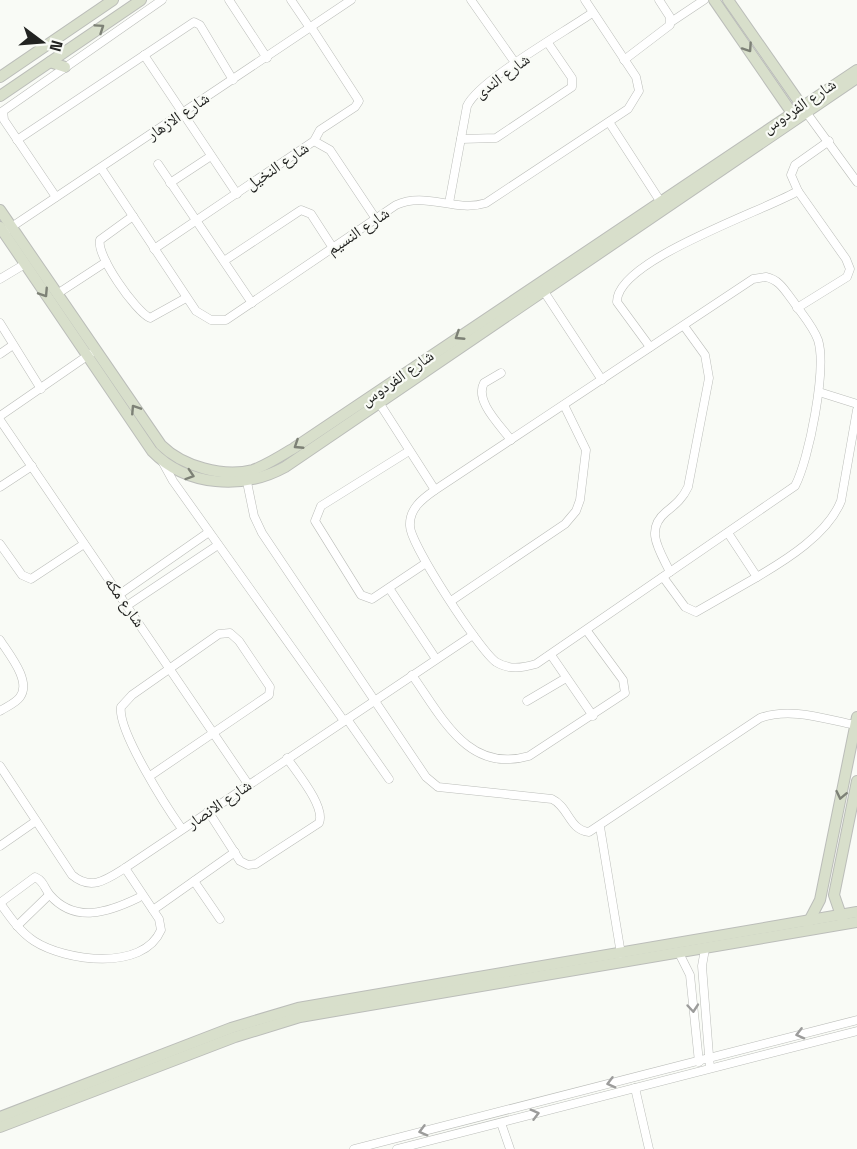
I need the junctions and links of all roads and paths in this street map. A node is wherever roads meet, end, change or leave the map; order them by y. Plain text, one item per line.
1 (113, 0) edge
2 (141, 0) edge
3 (162, 0) edge
4 (229, 0) edge
5 (291, 0) edge
6 (351, 0) edge
7 (471, 0) edge
8 (585, 0) edge
9 (658, 0) edge
10 (704, 0) edge
11 (714, 0) edge
12 (728, 0) edge
13 (592, 13) junction
14 (671, 22) junction
15 (311, 27) junction
16 (548, 43) junction
17 (144, 55) junction
18 (267, 57) junction
19 (624, 60) junction
20 (50, 62) junction
21 (516, 64) junction
22 (65, 67) junction
23 (857, 70) edge
24 (0, 77) edge
25 (857, 78) edge
26 (233, 80) junction
27 (0, 96) edge
28 (798, 112) junction
29 (184, 113) junction
30 (609, 122) junction
31 (461, 139) junction
32 (17, 140) junction
33 (314, 141) junction
34 (829, 141) junction
35 (211, 156) junction
36 (158, 164) dead end
37 (101, 168) junction
38 (857, 182) edge
39 (171, 183) junction
40 (798, 191) junction
41 (237, 194) junction
42 (56, 197) junction
43 (449, 203) junction
44 (663, 204) junction
45 (0, 210) edge
46 (133, 216) junction
47 (376, 219) junction
48 (196, 221) junction
49 (5, 229) edge
50 (333, 248) junction
51 (154, 249) junction
52 (224, 261) junction
53 (106, 262) junction
54 (25, 264) junction
55 (0, 279) edge
56 (541, 287) junction
57 (57, 294) junction
58 (186, 298) junction
59 (252, 303) junction
60 (797, 308) junction
61 (0, 323) edge
62 (684, 326) junction
63 (13, 345) junction
64 (650, 347) junction
65 (95, 350) junction
66 (0, 354) edge
67 (86, 357) junction
68 (501, 373) dead end
69 (602, 380) junction
70 (41, 389) junction
71 (819, 392) junction
72 (377, 398) junction
73 (857, 404) edge
74 (564, 405) junction
75 (857, 410) edge
76 (0, 418) edge
77 (511, 440) junction
78 (409, 451) junction
79 (162, 461) junction
80 (32, 466) junction
81 (247, 482) junction
82 (0, 487) edge
83 (435, 490) junction
84 (209, 532) junction
85 (728, 533) junction
86 (0, 544) edge
87 (84, 544) junction
88 (218, 545) junction
89 (426, 563) junction
90 (667, 575) junction
91 (757, 577) junction
92 (389, 588) junction
93 (120, 594) junction
94 (451, 600) junction
95 (128, 605) junction
96 (587, 632) junction
97 (474, 635) junction
98 (0, 640) edge
99 (551, 655) junction
100 (436, 659) junction
101 (170, 667) junction
102 (412, 675) junction
103 (566, 678) junction
104 (374, 700) junction
105 (527, 701) dead end
106 (0, 711) edge
107 (593, 716) junction
108 (346, 720) junction
109 (856, 721) edge
110 (213, 734) junction
111 (287, 758) junction
112 (0, 765) edge
113 (150, 777) junction
114 (388, 779) dead end
115 (857, 781) edge
116 (248, 784) junction
117 (207, 811) junction
118 (36, 821) junction
119 (600, 827) junction
120 (182, 829) junction
121 (0, 846) edge
122 (235, 852) junction
123 (125, 868) junction
124 (194, 881) junction
125 (49, 895) junction
126 (138, 898) dead end
127 (0, 903) edge
128 (153, 910) junction
129 (857, 912) edge
130 (220, 919) dead end
131 (842, 920) junction
132 (810, 921) junction
133 (857, 922) edge
134 (17, 926) junction
135 (803, 932) junction
136 (705, 948) junction
137 (659, 952) junction
138 (679, 953) junction
139 (621, 954) junction
140 (857, 1020) edge
141 (857, 1031) edge
142 (709, 1057) junction
143 (698, 1060) junction
144 (710, 1068) junction
145 (700, 1071) junction
146 (634, 1088) junction
147 (0, 1117) edge
148 (501, 1123) junction
149 (0, 1127) edge
150 (354, 1149) edge
151 (397, 1149) edge
152 (510, 1149) edge
153 (649, 1149) edge

1 - 24 street
20 -> 2 street
3 - 22 street
4 - 18 street
5 - 15 street
6 - 15 street, شارع الازهار
7 - 21 street
8 - 13 street
9 - 14 street
10 - 14 street
11 -> 28 street
12 - 28 street
13 - 16 street, شارع الندى
13 - 19 street
14 - 19 street
15 - 18 street, شارع الازهار
15 - 33 street
16 - 21 street, شارع الندى
16 - 31 street
17 - 26 street
17 - 29 street
17 - 32 street
18 - 26 street, شارع الازهار
19 - 30 street, شارع النسيم
20 - 22 street
20 - 27 street
21 - 31 street, شارع الندى
22 - 32 street
23 - 28 street, شارع الفردوس
25 - 28 street, شارع الفردوس
26 - 29 street, شارع الازهار
28 - 34 street
28 - 44 street, شارع الفردوس
29 - 35 street
29 - 37 street, شارع الازهار
30 - 43 street, شارع النسيم
30 - 44 street
31 - 43 street, شارع الندى
32 - 42 street
33 - 41 street, شارع النخيل
33 - 47 street, شارع النخيل
34 - 38 street
34 - 40 street
35 - 39 street
35 - 41 street
36 - 39 street
37 - 42 street, شارع الازهار
37 - 46 street, شارع النسيم
39 - 48 street
40 - 60 street
40 - 64 street
41 - 48 street, شارع النخيل
42 - 49 street, شارع الازهار
43 - 47 street, شارع النسيم
44 - 56 street, شارع الفردوس
45 - 49 street, شارع الفردوس
46 - 51 street, شارع النسيم
46 - 53 street
47 - 50 street, شارع النسيم
48 - 51 street, شارع النخيل
48 - 52 street
49 - 54 street, شارع الفردوس
49 - 57 street, شارع الفردوس
50 - 52 street
50 - 59 street, شارع النسيم
51 - 58 street, شارع النسيم
52 - 59 street
53 - 57 street
53 - 58 street
54 - 55 street
54 -> 67 street, شارع الفردوس
56 - 69 street
56 - 72 street, شارع الفردوس
57 - 65 street, شارع الفردوس
58 - 59 street, شارع النسيم
60 - 62 street
60 - 71 street
61 - 63 street
62 - 64 street
62 - 90 street
63 - 66 street
63 - 70 street
64 - 69 street
65 - 67 street
72 -> 65 street, شارع الفردوس
67 - 70 street
67 - 79 street, شارع الفردوس
68 - 77 street
69 - 74 street
70 - 76 street
71 - 73 street
71 - 85 street
72 - 78 street
72 - 81 street, شارع الفردوس
74 - 77 street
74 - 94 street
75 - 91 street
76 - 80 street, شارع مكه
77 - 83 street
78 - 83 street
78 - 92 street
79 -> 81 street, شارع الفردوس
79 - 84 street
80 - 82 street
80 - 87 street, شارع مكه
81 - 104 street
83 - 89 street
84 - 88 street
84 - 93 street
85 - 90 street
85 - 91 street
86 - 87 street
87 - 93 street, شارع مكه
88 - 95 street
88 - 108 street
89 - 92 street
89 - 94 street
90 - 91 street
90 - 96 street
92 - 100 street
93 - 95 street, شارع مكه
94 - 97 street
95 - 101 street, شارع مكه
96 - 99 street
96 - 107 street
97 - 99 street
97 - 100 street, شارع الانصار
98 - 106 street
99 - 103 street
100 - 102 street, شارع الانصار
101 - 110 street, شارع مكه
101 - 110 street
101 - 113 street
102 - 104 street, شارع الانصار
102 - 107 street
103 - 105 street
103 - 107 street
104 - 108 street, شارع الانصار
104 - 119 street
108 - 111 street, شارع الانصار
108 - 114 street
109 - 119 street
109 -> 132 street
110 - 113 street
110 - 116 street, شارع مكه
111 - 116 street, شارع الانصار
111 - 122 street
112 - 118 street, شارع الانصار
113 - 120 street
115 - 131 street
116 - 117 street, شارع الانصار
117 - 120 street, شارع الانصار
117 - 122 street
118 - 121 street
118 - 123 street, شارع الانصار
119 - 139 street
120 - 123 street, شارع الانصار
122 - 124 street
123 - 128 street
124 - 128 street
124 - 130 street
125 - 126 street
125 - 127 street
125 - 134 street
127 - 134 street
128 - 134 street
129 - 131 street
131 - 132 street
131 - 133 street
131 - 135 street
132 - 135 street
132 - 137 street
135 - 136 street
136 - 138 street
136 - 142 street
137 - 138 street
137 - 139 street
137 - 149 street
138 -> 143 street
139 - 147 street
140 -> 142 street
141 - 144 street
142 - 143 street
142 - 144 street
143 - 145 street
143 -> 150 street
144 - 145 street
145 - 146 street
148 -> 146 street
146 - 153 street
148 - 151 street
148 - 152 street

